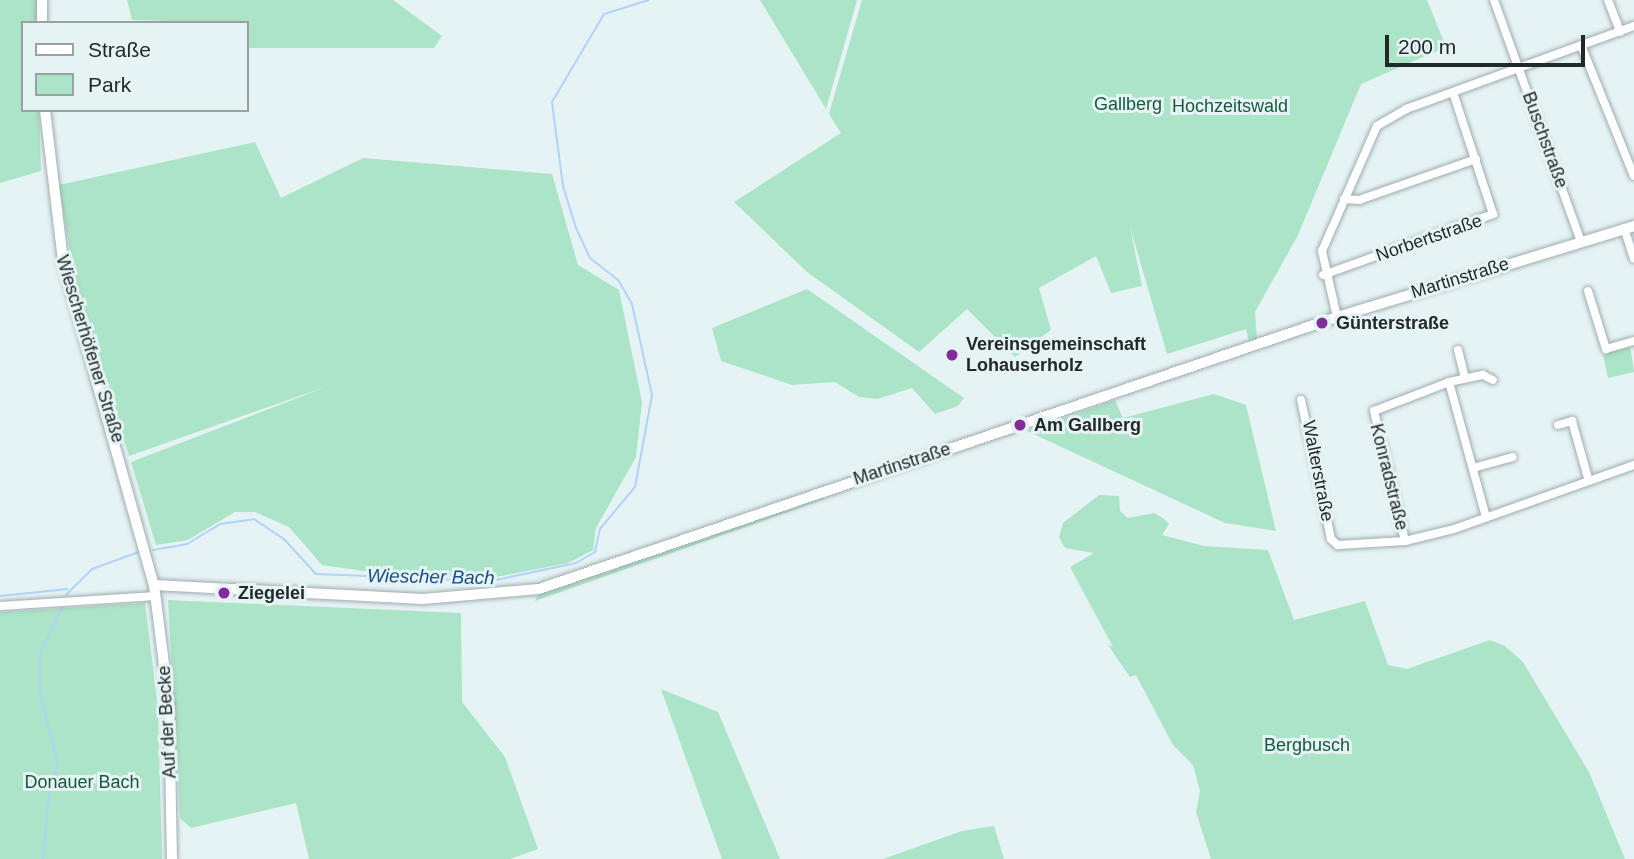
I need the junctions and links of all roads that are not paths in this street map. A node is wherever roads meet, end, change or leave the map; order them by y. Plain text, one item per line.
1 (41, 0) edge
2 (1494, 0) edge
3 (1608, 0) edge
4 (42, 21) edge
5 (1634, 26) edge
6 (1620, 32) junction
7 (1581, 45) junction
8 (1519, 68) junction
9 (1452, 92) junction
10 (45, 112) edge
11 (1476, 159) junction
12 (1634, 176) edge
13 (1344, 199) junction
14 (1629, 227) edge
15 (1581, 242) junction
16 (1634, 258) edge
17 (1322, 275) junction
18 (1588, 291) dead end
19 (1337, 317) junction
20 (1634, 341) edge
21 (1458, 350) dead end
22 (1465, 378) junction
23 (1493, 380) dead end
24 (1449, 382) junction
25 (1301, 400) dead end
26 (1558, 425) dead end
27 (1513, 457) dead end
28 (1634, 465) edge
29 (1473, 468) junction
30 (1588, 478) junction
31 (1486, 517) junction
32 (1405, 541) junction
33 (155, 591) junction
34 (0, 606) edge
35 (172, 859) edge

1 - 4 street
2 - 8 street, Buschstraße
3 - 6 street
5 - 6 street
6 - 7 street
7 - 8 street
7 - 12 street
8 - 9 street
8 - 15 street, Buschstraße
9 - 11 street, Norbertstraße
9 - 13 street
10 - 33 street, Wiescherhöfener Straße
11 - 13 street
11 - 17 street, Norbertstraße
13 - 17 street
14 - 15 street, Martinstraße
14 - 16 street
15 - 19 street, Martinstraße
17 - 19 street
18 - 20 street
19 - 33 street, Martinstraße
21 - 22 street
22 - 23 street, Konradstraße
22 - 24 street, Konradstraße
24 - 29 street
24 - 32 street, Konradstraße
25 - 32 street, Walterstraße
26 - 30 street
27 - 29 street
28 - 30 street
29 - 31 street
30 - 31 street
31 - 32 street
33 - 34 street
33 - 35 street, Auf der Becke

